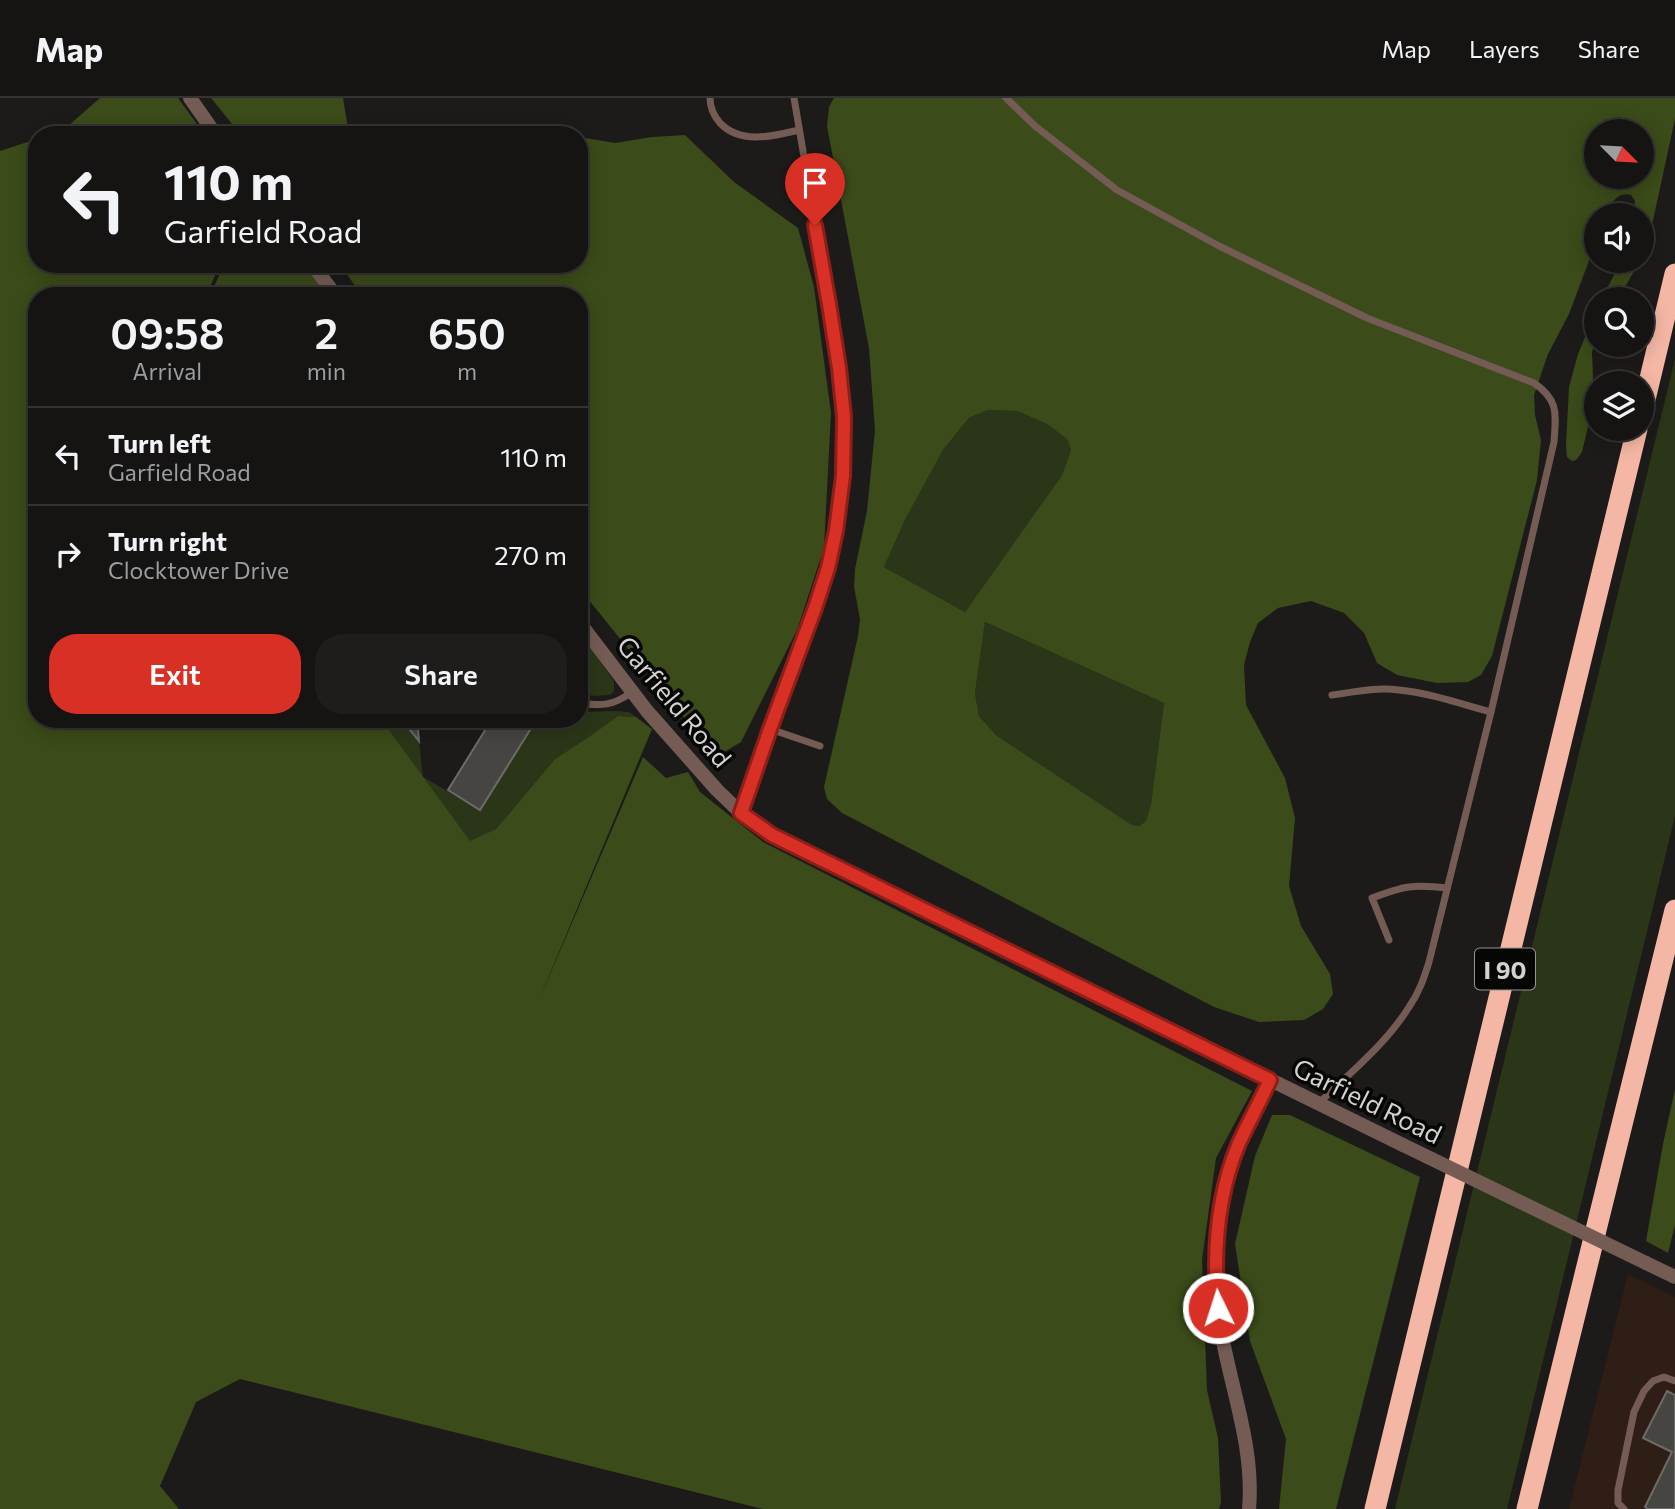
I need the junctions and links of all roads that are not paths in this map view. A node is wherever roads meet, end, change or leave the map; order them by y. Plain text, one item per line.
1 (190, 98) edge
2 (710, 98) edge
3 (794, 98) edge
4 (1006, 98) edge
5 (210, 126) edge
6 (799, 130) junction
7 (1675, 275) edge
8 (1652, 371) edge
9 (1634, 441) edge
10 (588, 634) edge
11 (632, 692) junction
12 (1332, 695) dead end
13 (588, 704) edge
14 (1491, 712) junction
15 (770, 729) junction
16 (820, 746) dead end
17 (741, 813) junction
18 (1447, 888) junction
19 (1675, 909) edge
20 (1389, 940) dead end
21 (1270, 1080) junction
22 (1318, 1103) junction
23 (1675, 1277) edge
24 (1675, 1381) edge
25 (1249, 1509) edge
26 (1375, 1509) edge
27 (1527, 1509) edge
28 (1624, 1509) edge

1 - 5 street
2 - 6 lane
3 - 6 lane
4 - 14 lane
6 - 15 lane
7 - 8 highway
9 - 26 highway, I 90
10 - 11 street, Garfield Road
11 - 13 lane
11 - 17 street, Garfield Road
12 - 14 lane
14 - 18 lane
15 - 16 lane
15 - 17 lane
17 - 21 street, Garfield Road
18 - 20 lane
18 - 22 lane
19 - 27 highway
21 - 22 street, Garfield Road
21 - 25 street
22 - 23 street, Garfield Road, bridge
24 - 28 lane

